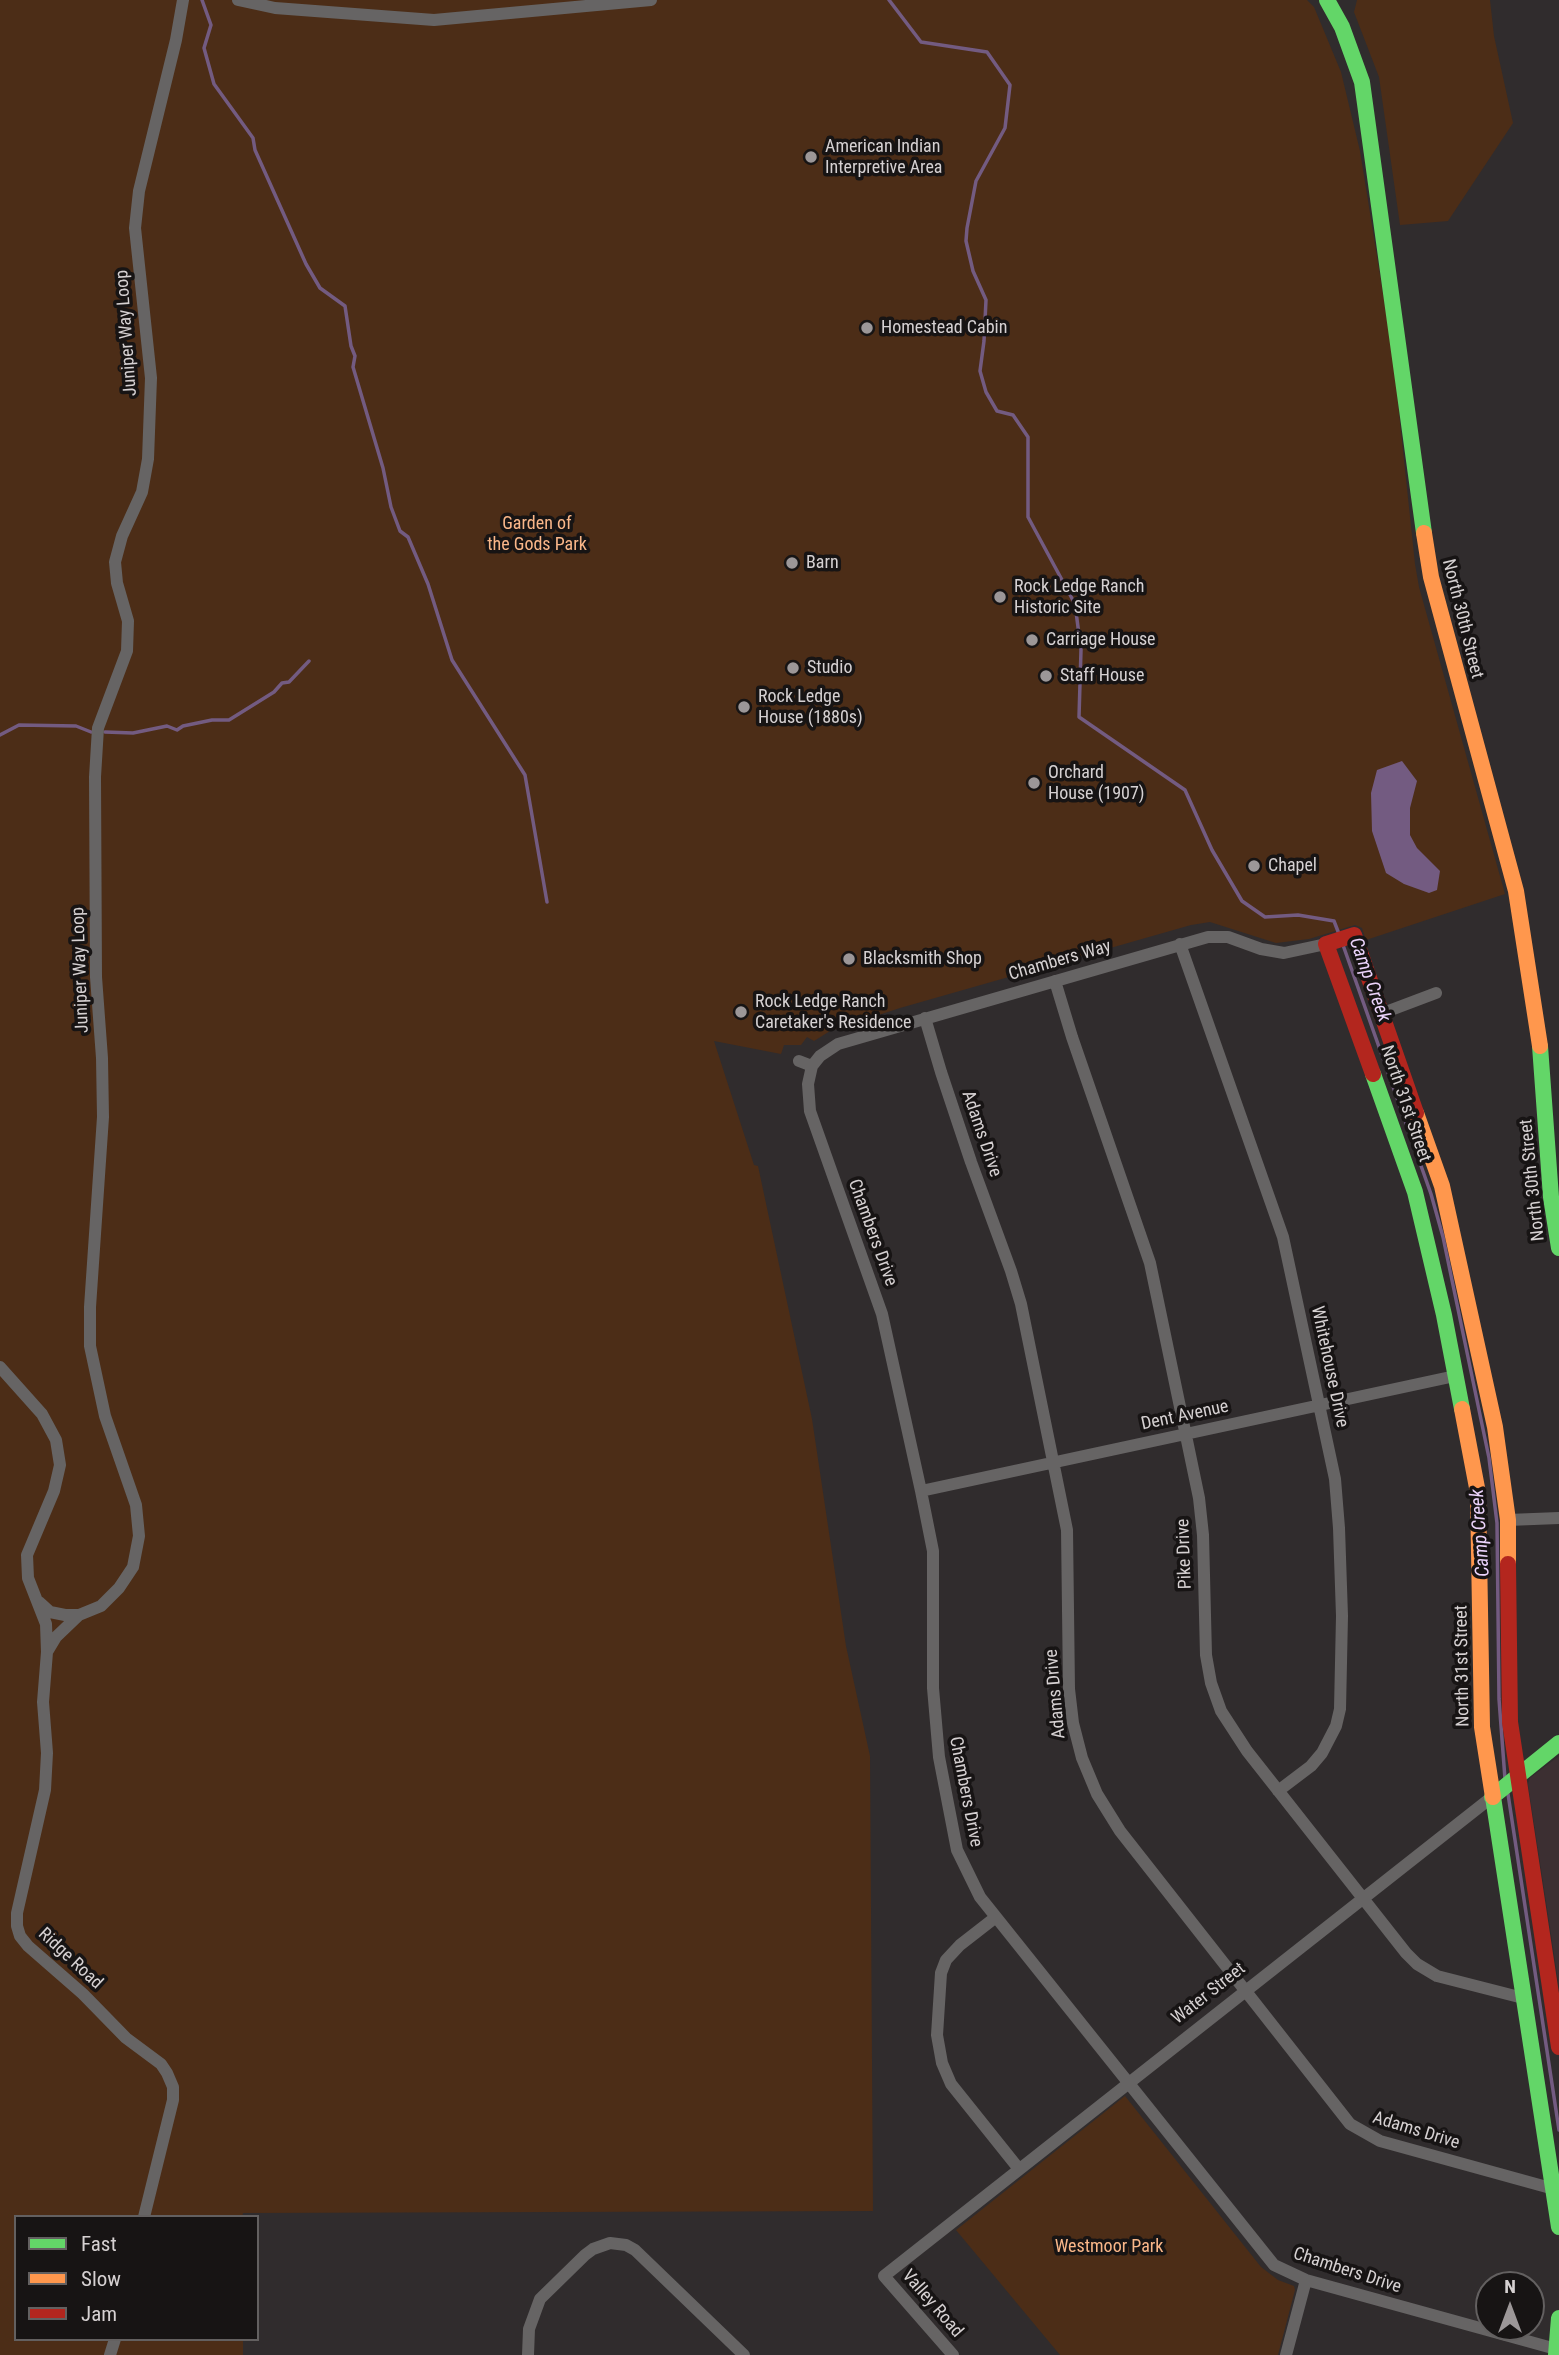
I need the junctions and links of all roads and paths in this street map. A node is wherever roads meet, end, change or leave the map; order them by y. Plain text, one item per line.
1 (238, 0) edge
2 (650, 0) edge
3 (1327, 0) edge
4 (184, 4) edge
5 (1180, 944) junction
6 (1326, 944) junction
7 (1055, 981) junction
8 (1436, 993) dead end
9 (1383, 1013) junction
10 (925, 1018) junction
11 (799, 1060) dead end
12 (812, 1066) junction
13 (1559, 1248) edge
14 (0, 1367) edge
15 (1455, 1376) junction
16 (1320, 1406) junction
17 (1187, 1433) junction
18 (1053, 1462) junction
19 (921, 1491) junction
20 (1559, 1518) edge
21 (1508, 1520) junction
22 (38, 1602) junction
23 (79, 1615) junction
24 (47, 1652) junction
25 (1559, 1743) edge
26 (1517, 1776) junction
27 (1278, 1791) junction
28 (1492, 1797) junction
29 (1363, 1898) junction
30 (996, 1917) junction
31 (1244, 1990) junction
32 (1523, 1998) junction
33 (1559, 2047) edge
34 (1127, 2083) junction
35 (1019, 2169) junction
36 (1554, 2189) junction
37 (144, 2215) edge
38 (1559, 2227) edge
39 (884, 2276) joint
40 (1306, 2280) junction
41 (1559, 2318) edge
42 (1556, 2352) edge
43 (528, 2355) edge
44 (744, 2355) edge
45 (953, 2355) edge
46 (1286, 2355) edge

1 - 2 street
3 - 13 main road, North 30th Street
4 - 23 street, Juniper Way Loop
5 - 6 street, Chambers Way
5 - 7 street, Chambers Way
5 - 16 street, Whitehouse Drive
6 - 9 main road, North 31st Street
6 - 15 main road, North 31st Street
7 - 10 street, Chambers Way
7 - 17 street, Pike Drive
8 - 9 street
9 - 21 main road, North 31st Street
10 - 12 street, Chambers Way
10 - 18 street, Adams Drive
11 - 12 street
12 - 19 street, Chambers Drive
14 - 22 street
15 - 16 street, Dent Avenue
15 - 28 main road, North 31st Street
16 - 17 street, Dent Avenue
16 - 27 street, Whitehouse Drive
17 - 18 street, Dent Avenue
17 - 27 street, Pike Drive
18 - 19 street, Dent Avenue
18 - 31 street, Adams Drive
19 - 30 street, Chambers Drive
20 - 21 street
21 - 26 main road, North 31st Street
22 - 23 street
22 - 24 street, Ridge Road
23 - 24 street
24 - 37 street, Ridge Road
25 - 26 main road, Water Street
26 - 28 main road, Water Street
26 - 33 main road, North 31st Street
27 - 29 street, Pike Drive
28 - 29 street, Water Street
28 - 32 main road, North 31st Street
29 - 31 street, Water Street
29 - 32 street, Pike Drive
30 - 34 street, Chambers Drive
30 - 35 street
31 - 34 street, Water Street
31 - 36 street, Adams Drive
32 - 36 main road, North 31st Street
34 - 35 street, Water Street
34 - 40 street, Chambers Drive
35 - 39 street, Water Street
36 - 38 main road, North 31st Street
39 - 45 street, Valley Road
40 - 42 street, Chambers Drive
40 - 46 street
41 - 42 main road
43 - 44 street

